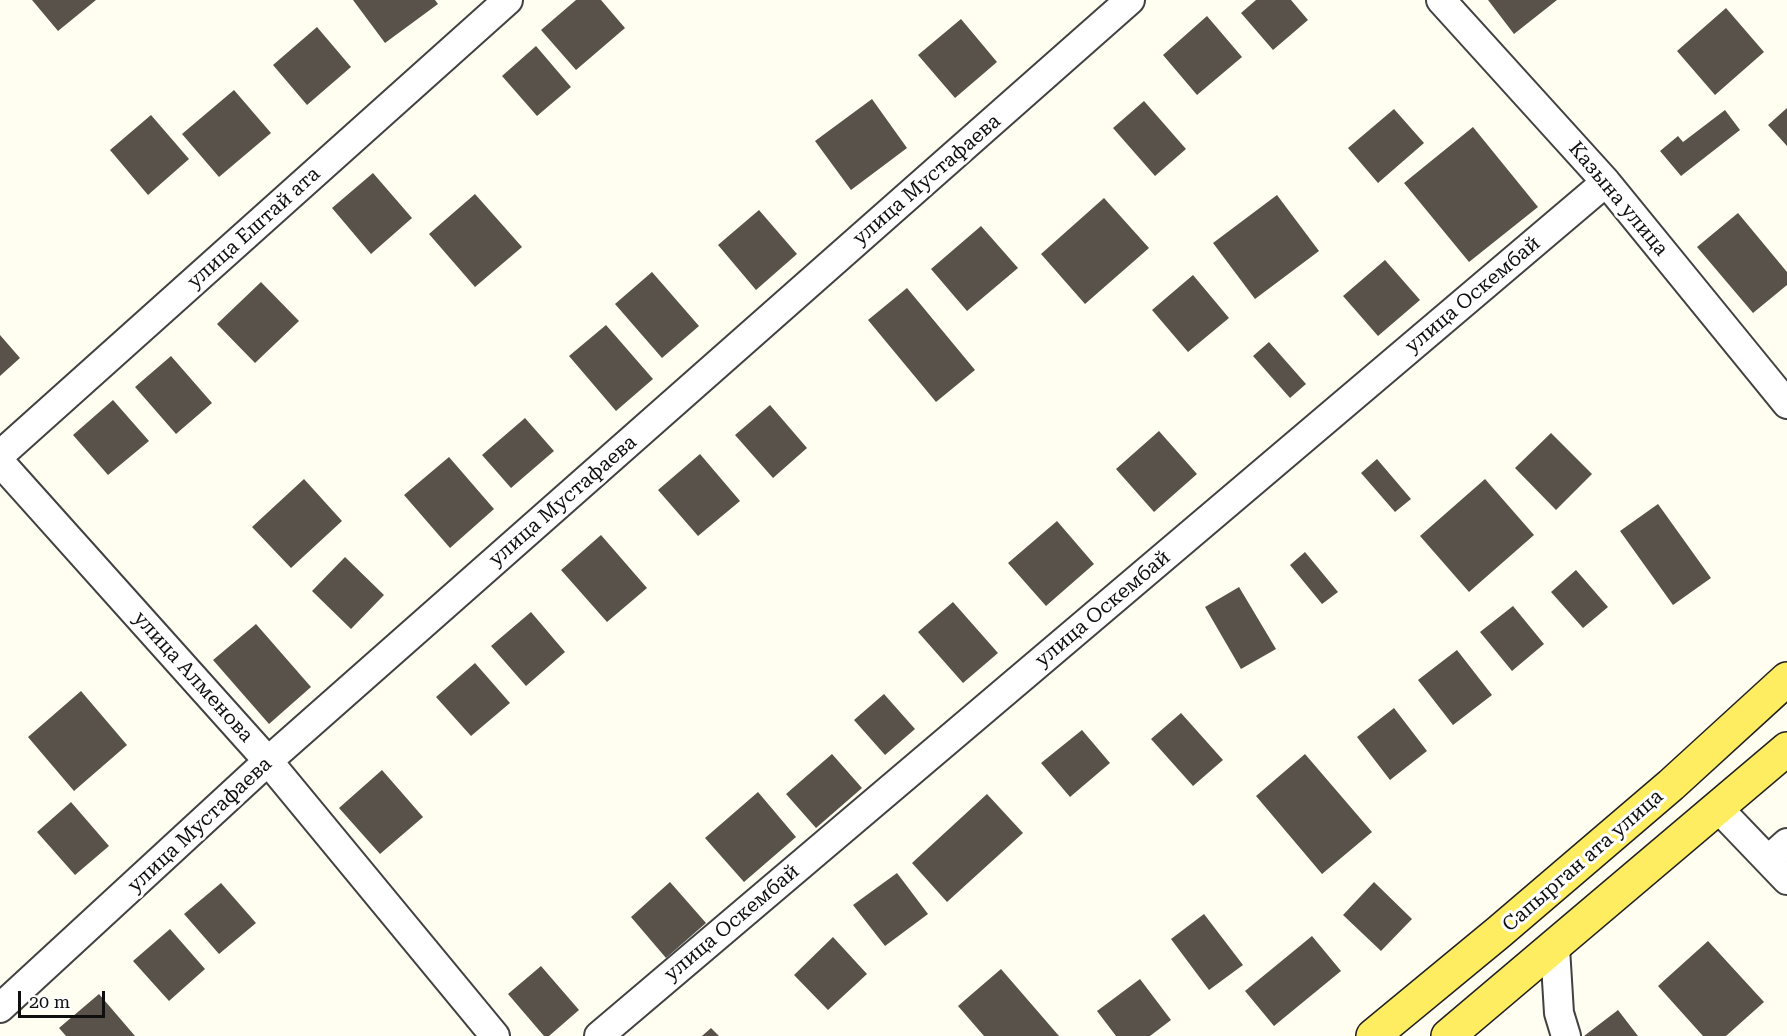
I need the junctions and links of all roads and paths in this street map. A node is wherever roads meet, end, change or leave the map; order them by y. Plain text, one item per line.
1 (508, 0) edge
2 (1130, 0) edge
3 (1441, 0) edge
4 (1606, 182) junction
5 (1787, 404) edge
6 (0, 455) edge
7 (0, 462) edge
8 (1787, 679) edge
9 (1787, 749) edge
10 (268, 761) junction
11 (1719, 808) junction
12 (1781, 861) edge
13 (1555, 948) junction
14 (0, 1008) edge
15 (495, 1036) edge
16 (599, 1036) edge
17 (1372, 1036) edge
18 (1448, 1036) edge
19 (1566, 1036) edge

1 - 6 street, улица Ештай ата
2 - 10 street, улица Мустафаева
3 - 4 street, Казына улица
4 - 5 street, Казына улица
4 - 16 street, улица Оскембай
7 - 10 street, улица Алменова
8 - 17 main road, Сапырган ата улица
9 - 11 main road
10 - 14 street, улица Мустафаева
10 - 15 street, улица Алменова
11 - 12 street
11 - 13 main road
13 - 18 main road
13 - 19 street

